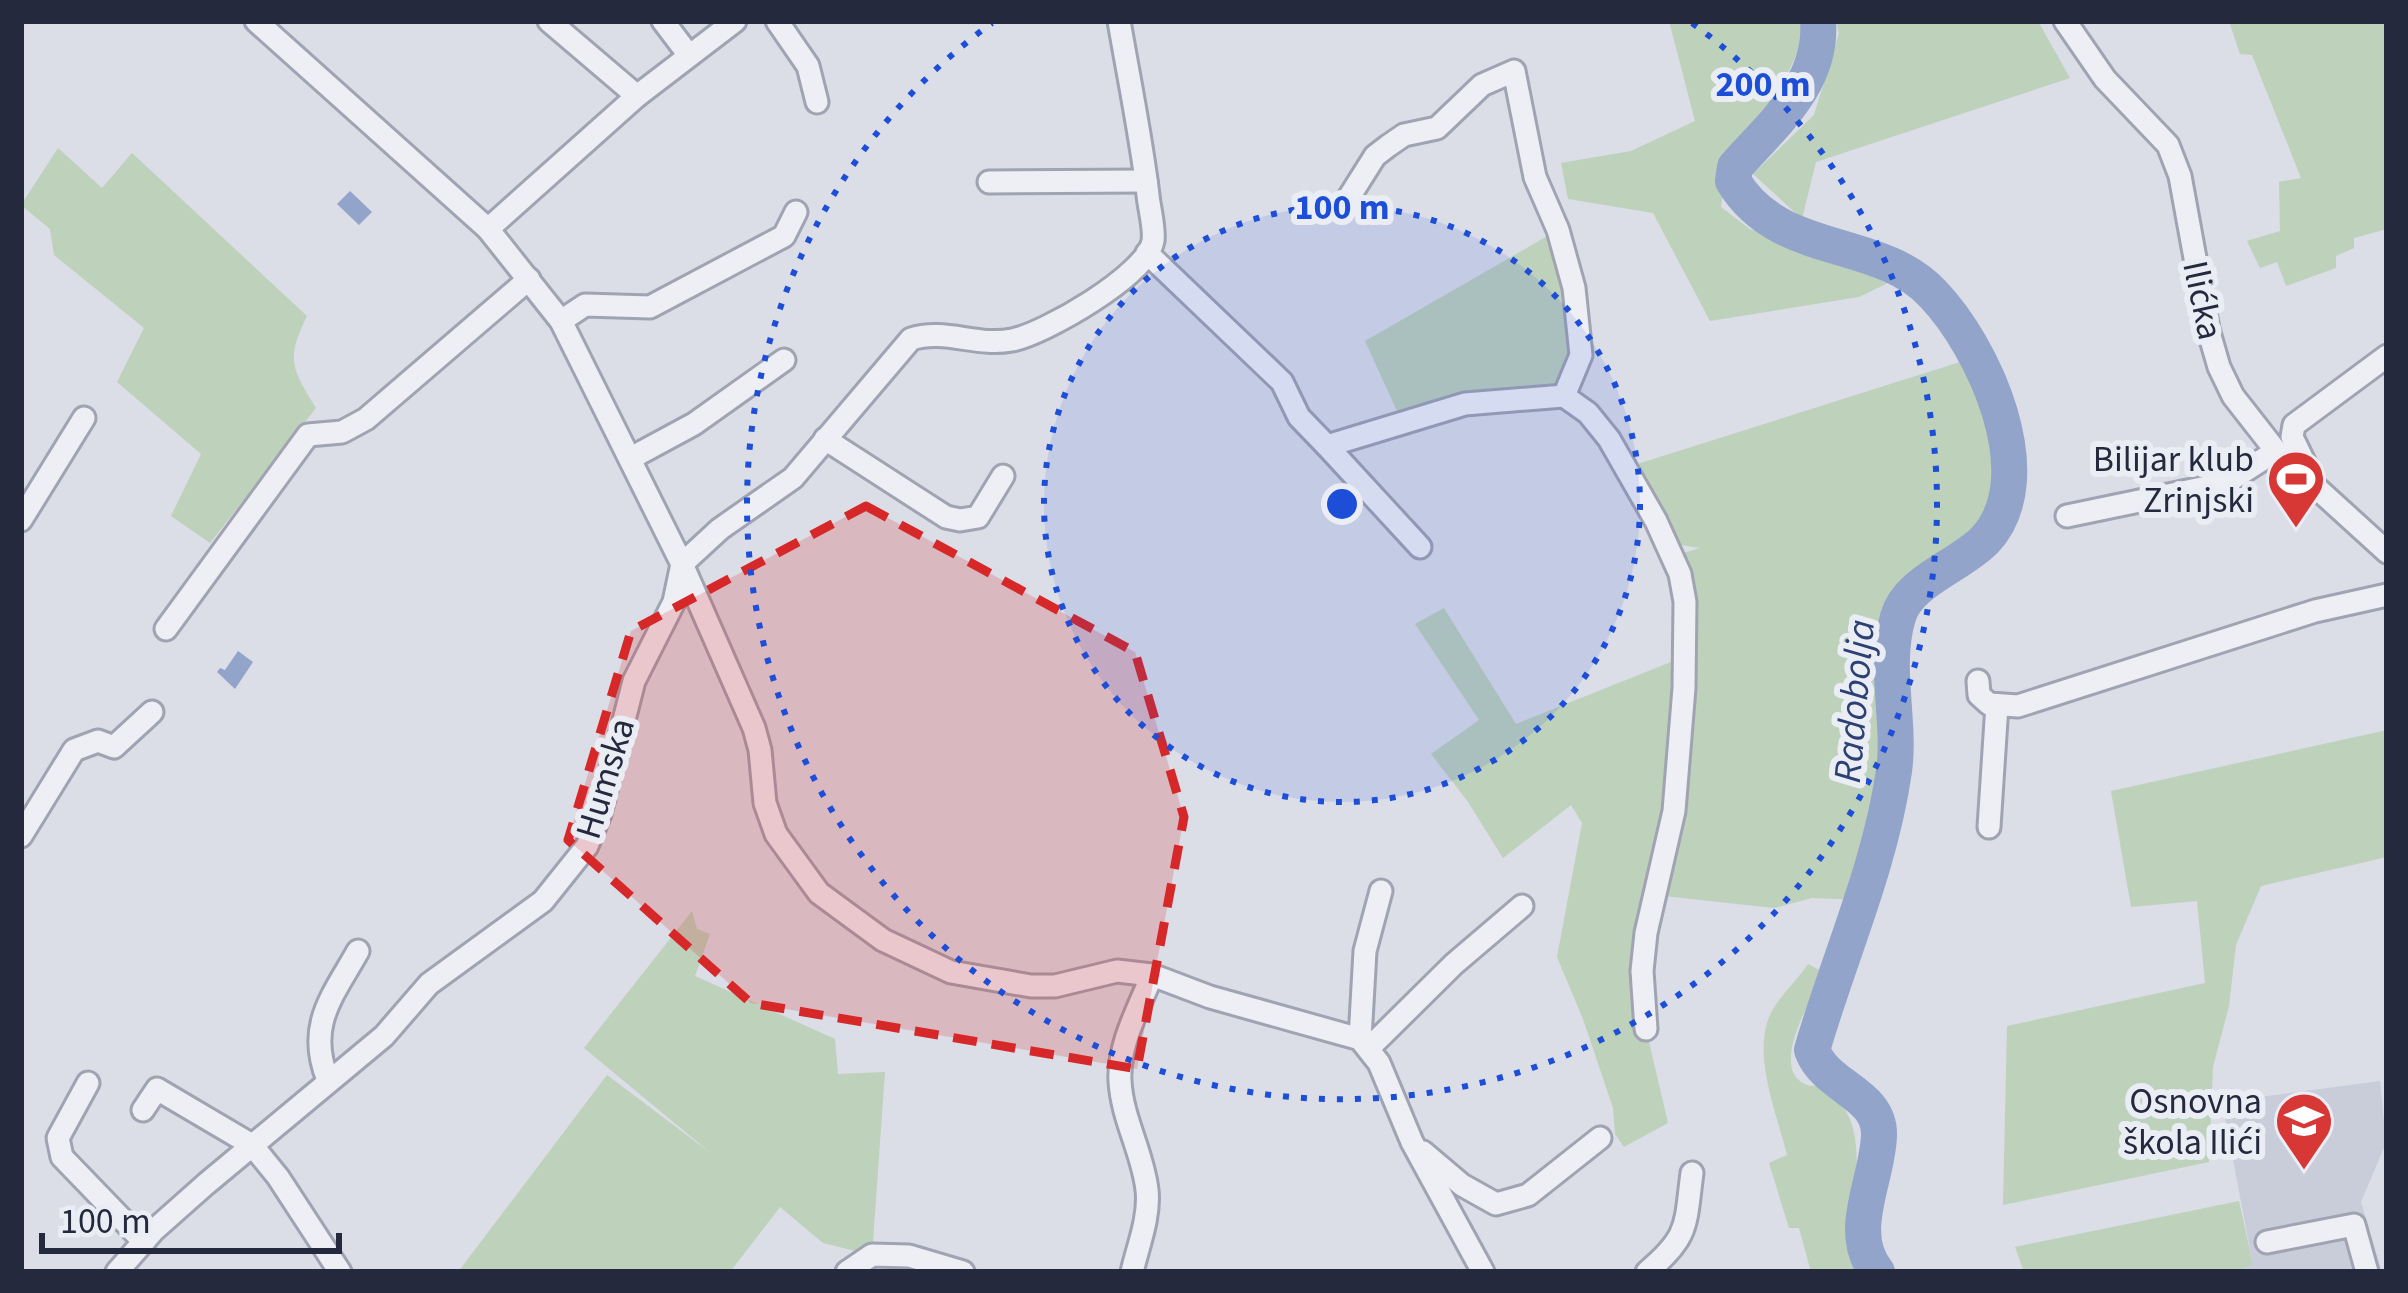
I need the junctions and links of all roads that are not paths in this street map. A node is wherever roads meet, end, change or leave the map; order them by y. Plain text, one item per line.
1 (549, 21) edge
2 (663, 21) edge
3 (735, 21) edge
4 (777, 21) edge
5 (1119, 21) edge
6 (2065, 21) edge
7 (264, 24) edge
8 (688, 55) junction
9 (637, 95) junction
10 (817, 102) dead end
11 (1146, 181) junction
12 (989, 182) dead end
13 (1340, 210) dead end
14 (796, 212) dead end
15 (488, 229) junction
16 (1147, 254) junction
17 (530, 279) junction
18 (561, 322) junction
19 (2387, 356) edge
20 (784, 360) dead end
21 (1564, 396) junction
22 (84, 418) dead end
23 (825, 439) junction
24 (1327, 446) junction
25 (2276, 451) junction
26 (631, 458) junction
27 (1003, 476) dead end
28 (2313, 482) junction
29 (2067, 516) dead end
30 (21, 520) edge
31 (1420, 547) dead end
32 (2387, 552) edge
33 (682, 564) junction
34 (2387, 595) edge
35 (166, 629) dead end
36 (1978, 681) dead end
37 (1997, 705) junction
38 (152, 712) dead end
39 (1989, 827) dead end
40 (21, 836) edge
41 (1381, 891) dead end
42 (1522, 906) dead end
43 (358, 951) dead end
44 (1152, 975) junction
45 (1646, 1029) dead end
46 (1365, 1043) junction
47 (328, 1080) junction
48 (88, 1083) dead end
49 (143, 1110) dead end
50 (1600, 1138) dead end
51 (1412, 1142) junction
52 (252, 1145) junction
53 (1692, 1173) dead end
54 (144, 1242) junction
55 (2267, 1242) dead end
56 (117, 1272) edge
57 (340, 1272) edge
58 (848, 1272) edge
59 (963, 1272) edge
60 (1132, 1272) edge
61 (1483, 1272) edge
62 (1647, 1272) edge
63 (2367, 1272) edge

1 - 9 street
2 - 8 street
3 - 8 street
4 - 10 street
5 - 11 street
6 - 25 street, Ilićka
7 - 15 street
8 - 9 street
9 - 15 street
11 - 12 street
11 - 16 street
13 - 21 street
14 - 18 street
15 - 17 street
16 - 23 street
16 - 24 street
17 - 18 street
17 - 35 street
18 - 26 street
19 - 28 street
20 - 26 street
21 - 24 street
21 - 45 street
22 - 30 street
23 - 27 street
23 - 33 street
24 - 31 street
25 - 28 street, Ilićka
25 - 29 street
26 - 33 street
28 - 32 street, Ilićka
33 - 44 street
33 - 47 street, Humska
34 - 37 street
36 - 37 street
37 - 39 street
38 - 40 street
41 - 46 street
42 - 46 street
43 - 47 street
44 - 46 street
44 - 60 street
46 - 51 street
47 - 52 street, Humska
48 - 54 street
49 - 52 street
50 - 51 street
51 - 61 street
52 - 54 street, Humska
52 - 57 street
53 - 62 street
54 - 56 street, Humska
55 - 63 street
58 - 59 street

